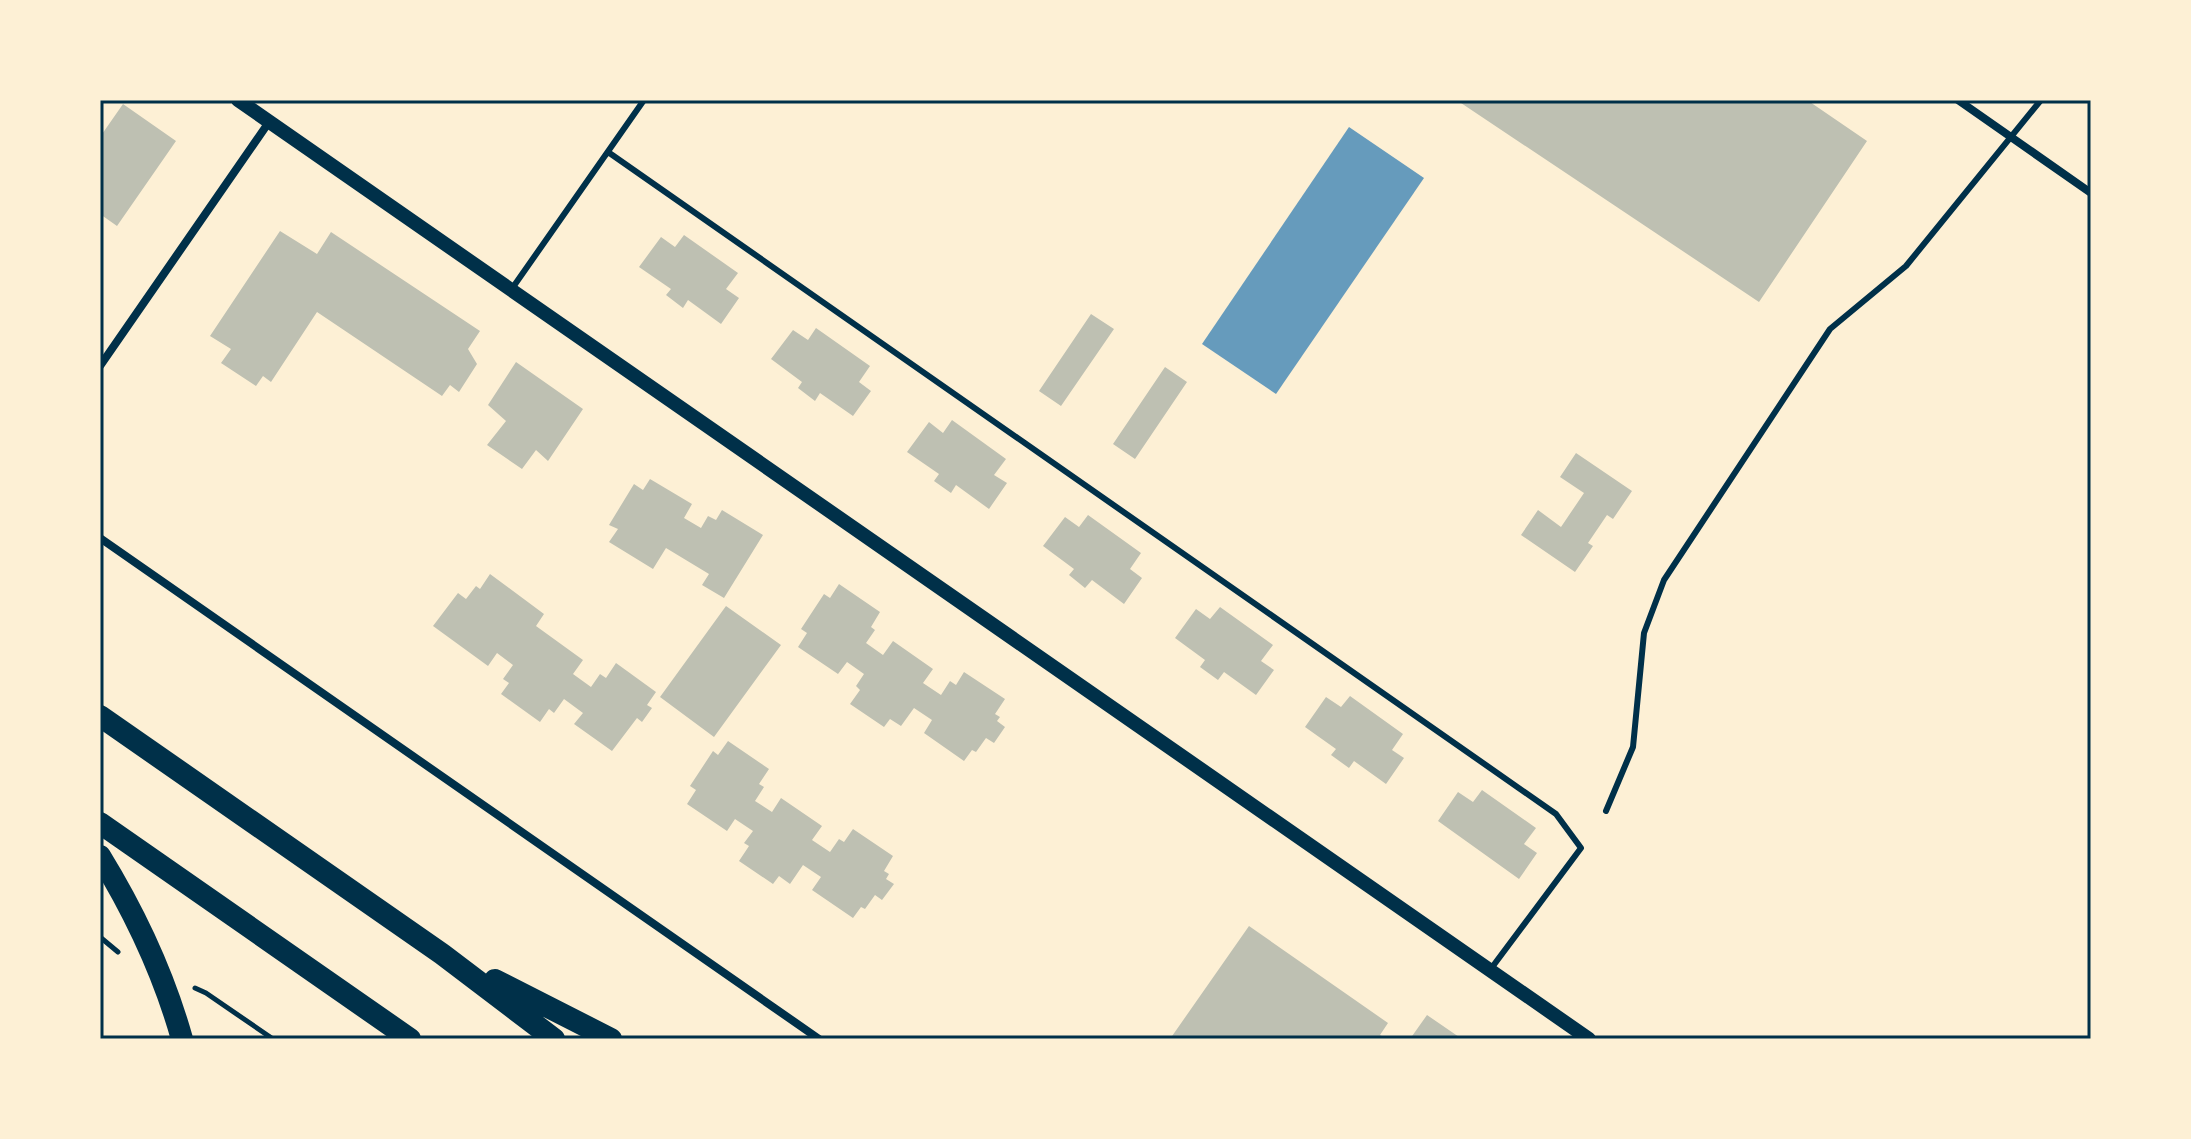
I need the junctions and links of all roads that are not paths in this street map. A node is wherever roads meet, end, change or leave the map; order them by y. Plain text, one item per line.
1 (238, 100) edge
2 (644, 100) edge
3 (1958, 100) edge
4 (2041, 100) edge
5 (269, 122) junction
6 (2011, 137) junction
7 (608, 152) junction
8 (2091, 193) edge
9 (511, 290) junction
10 (100, 366) edge
11 (100, 538) edge
12 (100, 716) edge
13 (1606, 811) dead end
14 (100, 823) edge
15 (100, 856) edge
16 (442, 954) junction
17 (1490, 970) junction
18 (182, 1039) edge
19 (410, 1039) edge
20 (554, 1039) edge
21 (611, 1039) edge
22 (819, 1039) edge
23 (1589, 1039) edge

1 - 5 street
2 - 7 lane
3 - 6 street
4 - 6 lane
5 - 9 street
5 - 10 street
6 - 8 street
6 - 13 lane
7 - 9 lane
7 - 17 lane
9 - 17 street
11 - 22 street
12 - 16 highway
14 - 19 highway
15 - 18 highway
16 - 20 highway
16 - 21 highway
17 - 23 street

